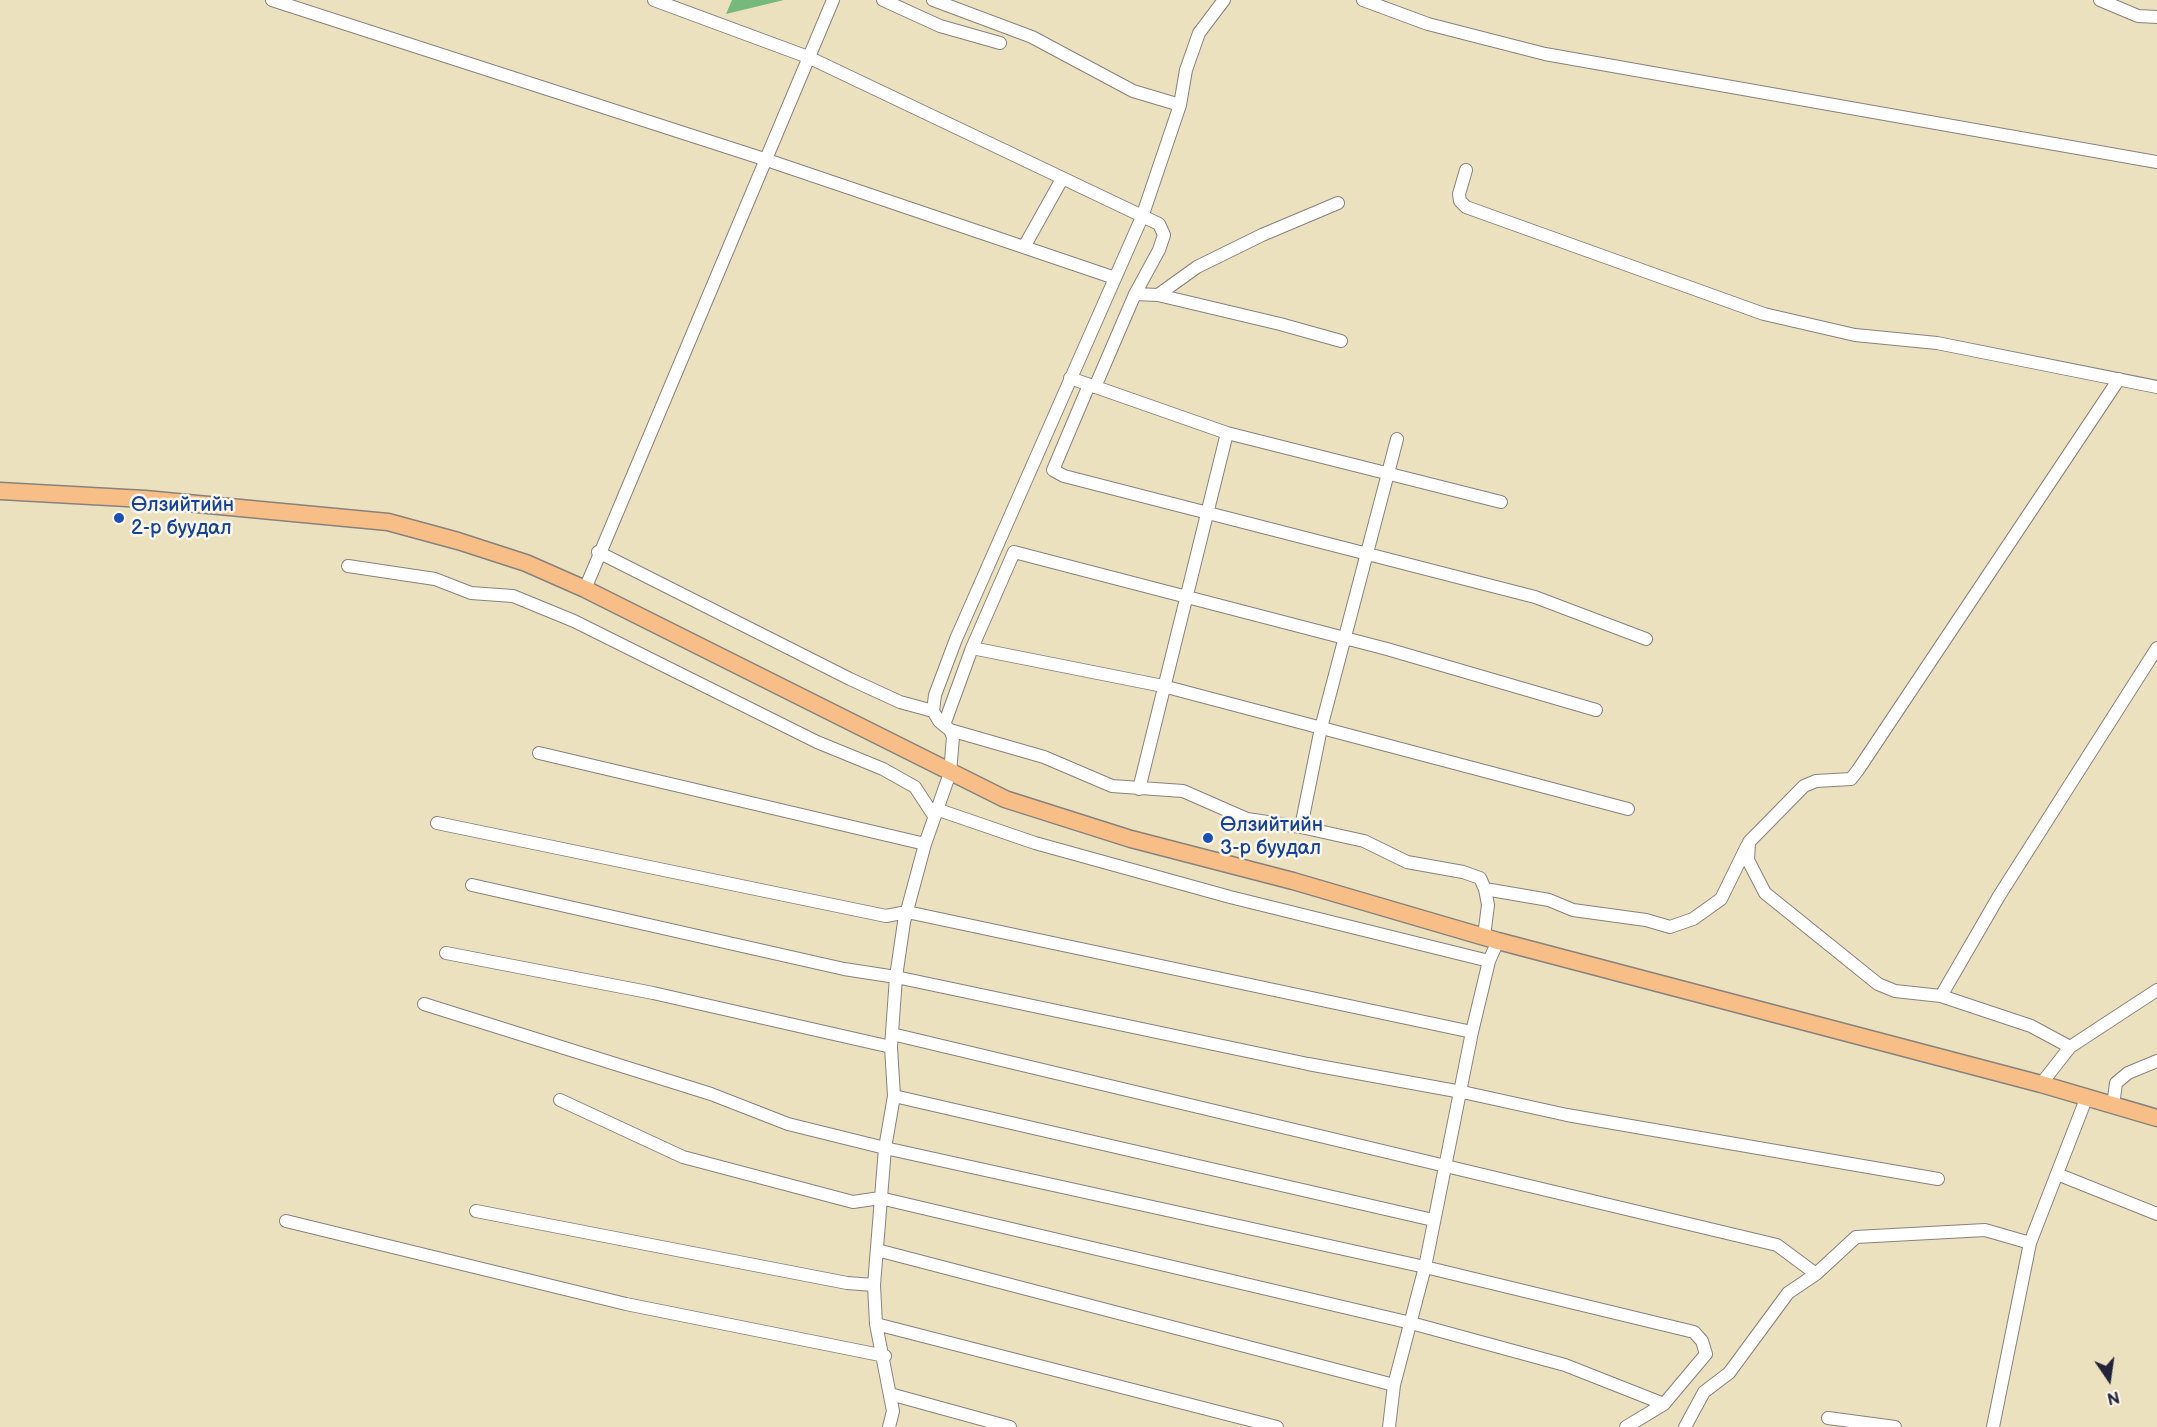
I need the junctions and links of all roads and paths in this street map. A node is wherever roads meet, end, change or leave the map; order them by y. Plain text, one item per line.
1 (272, 0) edge
2 (654, 0) edge
3 (833, 0) edge
4 (883, 0) edge
5 (933, 0) edge
6 (1224, 0) edge
7 (1363, 0) edge
8 (2100, 0) edge
9 (2157, 17) edge
10 (1021, 33) junction
11 (808, 57) junction
12 (1180, 105) junction
13 (764, 159) junction
14 (2157, 162) edge
15 (1466, 170) dead end
16 (1062, 179) junction
17 (1338, 203) dead end
18 (1142, 217) junction
19 (1024, 247) junction
20 (1115, 278) junction
21 (1135, 294) junction
22 (1158, 295) junction
23 (1341, 341) dead end
24 (1070, 378) junction
25 (2119, 379) junction
26 (1092, 386) junction
27 (2157, 387) edge
28 (1227, 433) junction
29 (1397, 440) dead end
30 (1387, 472) junction
31 (0, 491) edge
32 (1501, 502) dead end
33 (1207, 512) junction
34 (598, 552) junction
35 (1366, 554) junction
36 (348, 566) dead end
37 (585, 589) junction
38 (1185, 595) junction
39 (1343, 639) junction
40 (1646, 639) dead end
41 (972, 648) junction
42 (2157, 648) edge
43 (1163, 686) junction
44 (1596, 710) dead end
45 (933, 711) junction
46 (947, 727) junction
47 (1321, 728) junction
48 (539, 753) dead end
49 (950, 773) junction
50 (1139, 789) junction
51 (1628, 809) dead end
52 (935, 812) junction
53 (437, 823) dead end
54 (1301, 827) junction
55 (1749, 842) junction
56 (925, 844) junction
57 (472, 885) dead end
58 (1485, 889) junction
59 (907, 912) junction
60 (1491, 938) junction
61 (446, 952) dead end
62 (1489, 961) junction
63 (896, 977) junction
64 (2157, 990) edge
65 (1941, 996) junction
66 (424, 1004) dead end
67 (1472, 1032) junction
68 (892, 1041) junction
69 (2070, 1047) junction
70 (2157, 1061) edge
71 (2041, 1084) junction
72 (1459, 1092) junction
73 (894, 1096) junction
74 (2086, 1099) junction
75 (560, 1100) dead end
76 (2113, 1106) junction
77 (2157, 1118) edge
78 (885, 1148) junction
79 (1443, 1164) junction
80 (2057, 1174) junction
81 (1938, 1179) dead end
82 (880, 1198) junction
83 (476, 1211) dead end
84 (2157, 1214) edge
85 (1433, 1220) junction
86 (286, 1221) dead end
87 (2030, 1243) junction
88 (877, 1250) junction
89 (1425, 1267) junction
90 (1816, 1274) junction
91 (874, 1286) junction
92 (1411, 1323) junction
93 (876, 1324) junction
94 (885, 1356) junction
95 (1394, 1385) junction
96 (890, 1394) junction
97 (1664, 1404) junction
98 (1828, 1418) dead end
99 (889, 1427) edge
100 (1010, 1427) edge
101 (1277, 1427) edge
102 (1389, 1427) edge
103 (1626, 1427) edge
104 (1685, 1427) edge
105 (1895, 1427) edge
106 (1993, 1427) edge

1 - 13 street
2 - 11 street
3 - 11 street
4 - 10 street
5 - 10 street
6 - 12 street
7 - 14 street
8 - 9 street
10 - 12 street
11 - 13 street
11 - 16 street
12 - 18 street
13 - 19 street
13 - 34 street
15 - 25 street
16 - 18 street
16 - 19 street
17 - 22 street
18 - 20 street
18 - 21 street
19 - 20 street
20 - 24 street
21 - 22 street
21 - 26 street
22 - 23 street
24 - 26 street
24 - 45 street
25 - 27 street
25 - 55 street
26 - 28 street
26 - 33 street
28 - 30 street
28 - 33 street
29 - 30 street
30 - 32 street
30 - 35 street
31 - 37 main road
33 - 35 street
33 - 38 street
34 - 37 street
34 - 45 street
35 - 39 street
35 - 40 street
36 - 52 street
37 - 49 main road
38 - 39 street
38 - 41 street
38 - 43 street
39 - 44 street
39 - 47 street
41 - 43 street
41 - 46 street
42 - 65 street
43 - 47 street
43 - 50 street
45 - 46 street
46 - 49 street
46 - 50 street
47 - 51 street
47 - 54 street
48 - 56 street
49 - 52 street
49 - 60 main road
50 - 54 street
52 - 56 street
52 - 62 street
53 - 59 street
54 - 58 street
55 - 58 street
55 - 65 street
56 - 59 street
57 - 63 street
58 - 60 street
59 - 63 street
59 - 67 street
60 - 62 street
60 - 71 main road
61 - 68 street
62 - 67 street
63 - 68 street
63 - 72 street
64 - 69 street
65 - 69 street
66 - 78 street
67 - 72 street
68 - 73 street
68 - 79 street
69 - 71 street
70 - 76 street
71 - 74 main road
72 - 79 street
72 - 81 street
73 - 78 street
73 - 85 street
74 - 76 main road
74 - 80 street
75 - 82 street
76 - 77 main road
78 - 82 street
78 - 89 street
79 - 85 street
79 - 90 street
80 - 84 street
80 - 87 street
82 - 88 street
82 - 92 street
83 - 91 street
85 - 89 street
86 - 94 street
87 - 90 street
87 - 106 street
88 - 91 street
88 - 95 street
89 - 92 street
89 - 97 street
90 - 104 street
91 - 93 street
92 - 95 street
92 - 97 street
93 - 94 street
93 - 101 street
94 - 96 street
95 - 102 street
96 - 99 street
96 - 100 street
97 - 103 street
98 - 105 street

